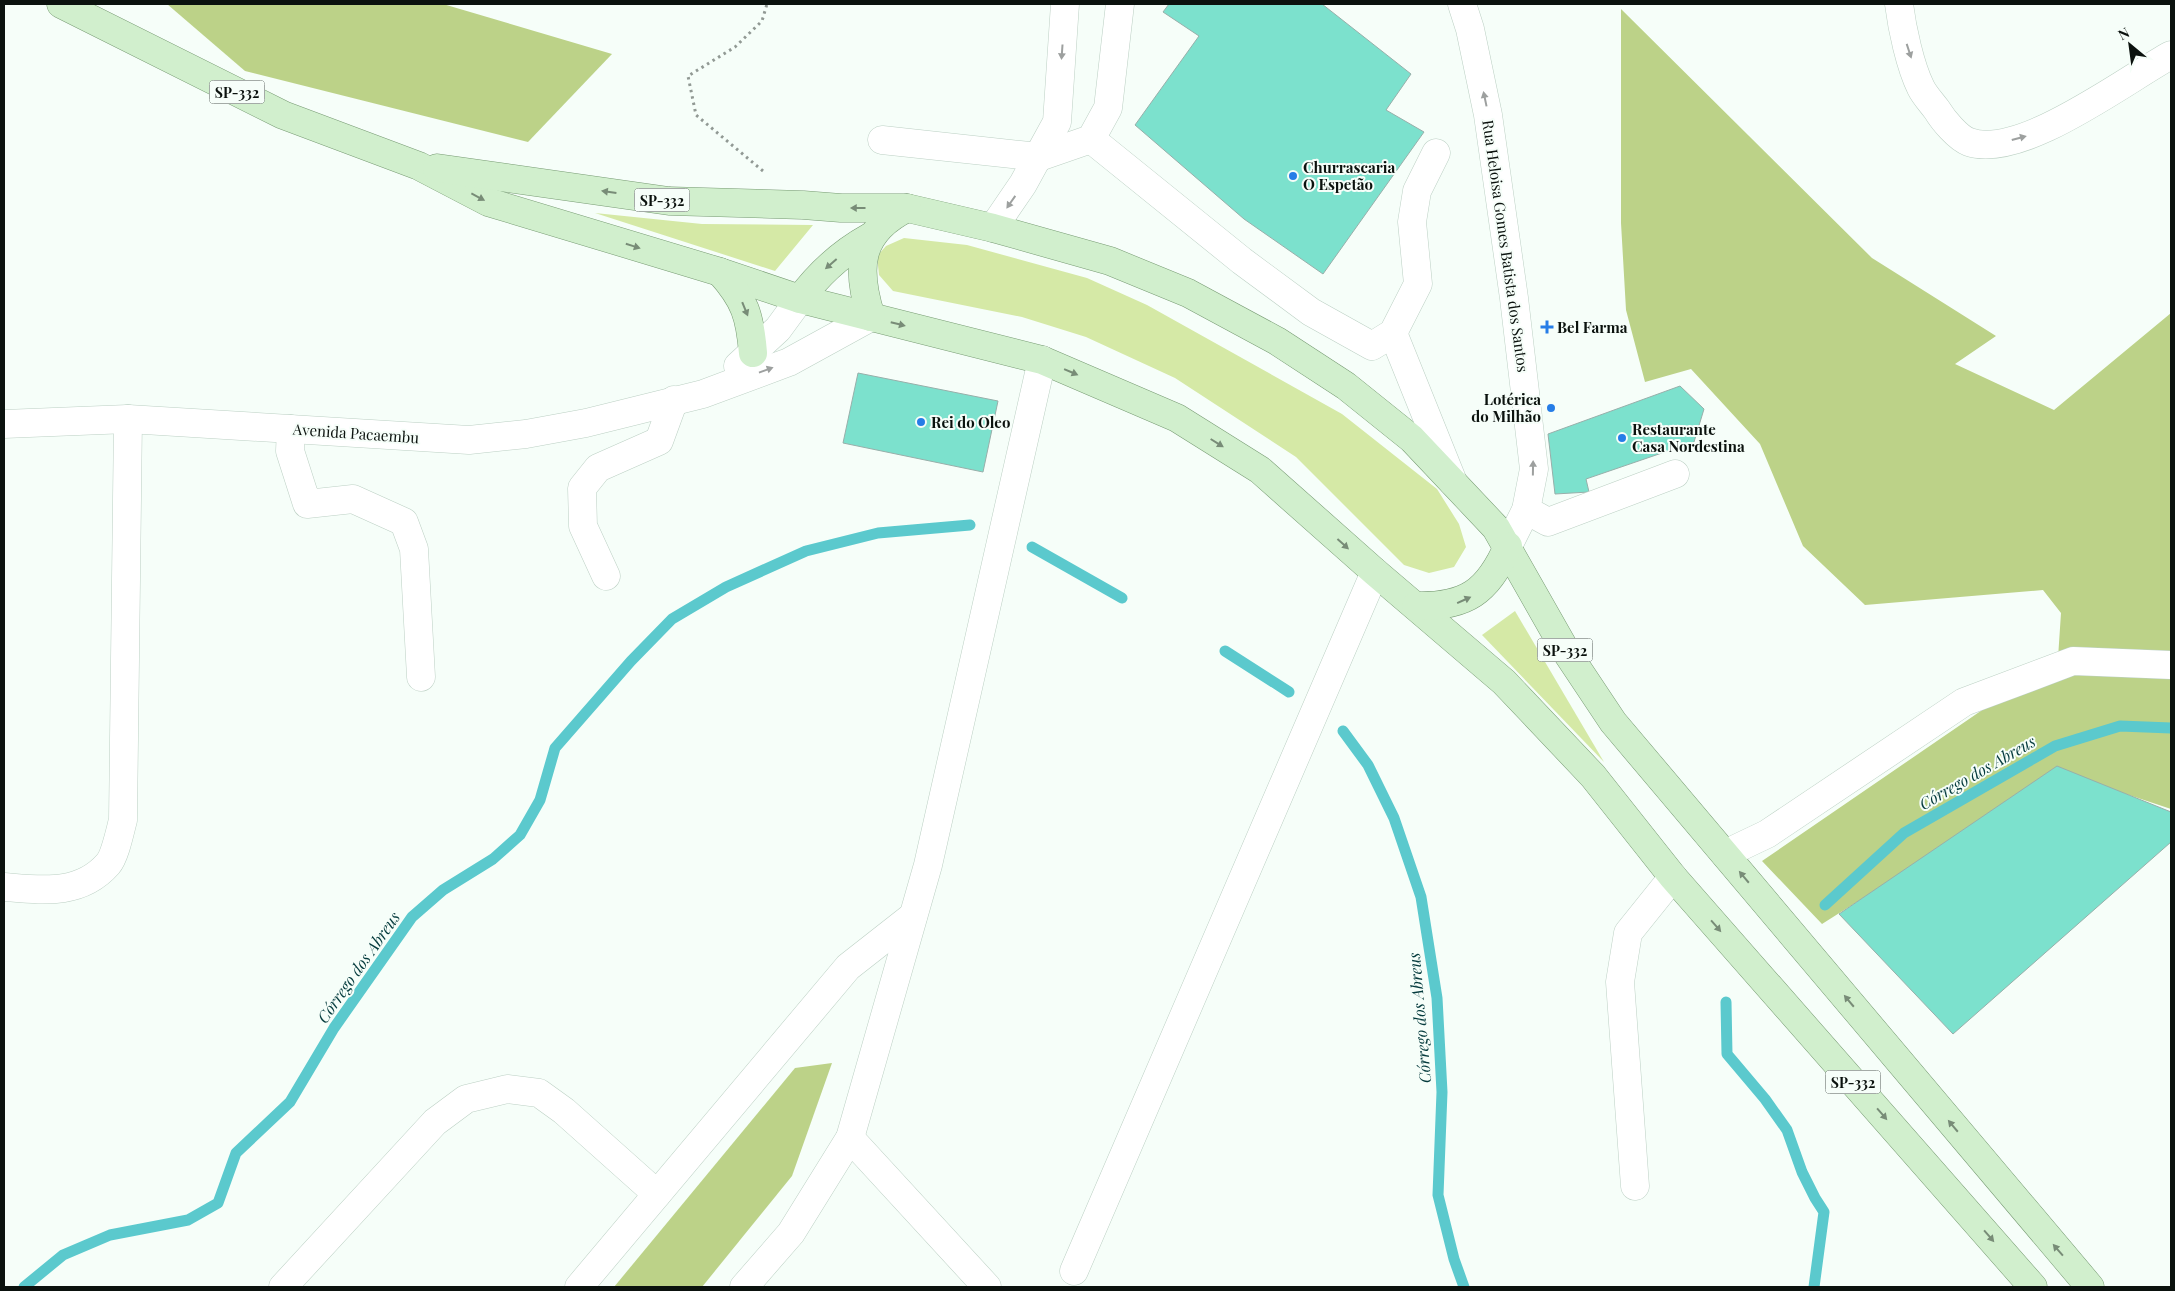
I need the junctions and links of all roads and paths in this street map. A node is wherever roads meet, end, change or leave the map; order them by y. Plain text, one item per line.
1 (60, 4) edge
2 (767, 4) edge
3 (1065, 4) edge
4 (1120, 4) edge
5 (1462, 4) edge
6 (1900, 4) edge
7 (2171, 55) edge
8 (882, 140) dead end
9 (1091, 140) junction
10 (1436, 152) dead end
11 (1039, 157) junction
12 (419, 166) junction
13 (766, 173) dead end
14 (906, 208) junction
15 (993, 228) junction
16 (870, 237) junction
17 (720, 272) junction
18 (800, 299) junction
19 (871, 317) junction
20 (1393, 333) junction
21 (753, 353) junction
22 (1042, 360) junction
23 (704, 394) junction
24 (674, 400) junction
25 (128, 419) junction
26 (4, 424) edge
27 (291, 429) junction
28 (1675, 474) dead end
29 (1453, 482) junction
30 (1526, 510) junction
31 (1508, 546) junction
32 (1375, 572) junction
33 (606, 576) dead end
34 (1416, 606) junction
35 (2171, 665) edge
36 (421, 677) dead end
37 (1725, 854) junction
38 (1672, 877) junction
39 (4, 887) edge
40 (913, 916) junction
41 (850, 1138) junction
42 (1635, 1186) dead end
43 (657, 1194) junction
44 (1074, 1271) dead end
45 (283, 1287) edge
46 (579, 1287) edge
47 (744, 1287) edge
48 (987, 1287) edge
49 (2033, 1287) edge
50 (2090, 1287) edge

1 - 12 main road, SP-332
2 - 13 path
3 -> 11 street
4 - 9 street
30 -> 5 street, Rua Heloisa Gomes Batista dos Santos
6 -> 7 street
8 - 11 street
9 - 11 street
9 - 20 street
10 - 20 street
11 -> 15 street
14 -> 12 main road, SP-332
12 -> 17 main road, SP-332
14 - 15 main road, SP-332
14 - 16 main road
15 - 29 main road, SP-332
16 -> 18 main road
16 - 19 main road
17 - 18 main road, SP-332
17 -> 21 main road
18 - 19 main road, SP-332
18 - 21 street
19 -> 22 main road, SP-332
23 -> 19 street, Avenida Pacaembu
20 - 29 street
21 - 23 street
22 -> 32 main road, SP-332
22 - 40 street
23 - 24 street, Avenida Pacaembu
24 - 27 street, Avenida Pacaembu
24 - 33 street
25 - 26 street, Avenida Pacaembu
25 - 27 street, Avenida Pacaembu
25 - 39 street
27 - 36 street
28 - 30 street
29 - 31 main road, SP-332
30 - 31 street, Rua Heloisa Gomes Batista dos Santos
34 -> 31 main road
31 - 37 main road, SP-332
32 - 34 main road, SP-332
32 - 44 street
34 - 38 main road, SP-332
35 - 37 street
50 -> 37 main road, SP-332
38 - 42 street
38 -> 49 main road, SP-332
40 - 41 street
40 - 43 street
41 - 47 street
41 - 48 street
43 - 45 street
43 - 46 street

